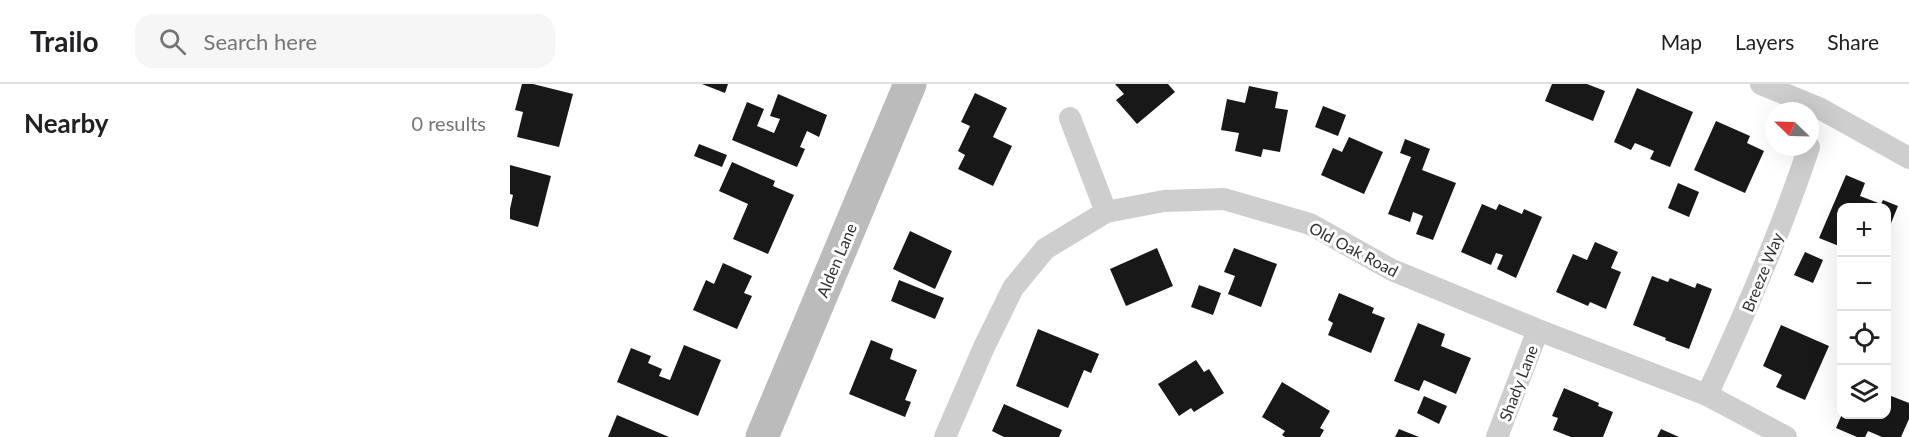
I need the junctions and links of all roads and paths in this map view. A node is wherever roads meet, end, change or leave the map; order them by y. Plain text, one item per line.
1 (910, 84) edge
2 (1761, 84) edge
3 (1821, 110) junction
4 (1819, 116) edge
5 (1070, 118) dead end
6 (1806, 156) edge
7 (1909, 158) edge
8 (1106, 212) junction
9 (1538, 330) junction
10 (1707, 395) junction
11 (762, 437) edge
12 (945, 437) edge
13 (1497, 437) edge
14 (1786, 437) edge

1 - 11 street, Alden Lane
2 - 3 street
3 - 4 street, Breeze Way
3 - 7 street
5 - 8 street
6 - 10 street, Breeze Way
8 - 9 street, Old Oak Road
8 - 12 street, Old Oak Road
9 - 10 street, Old Oak Road
9 - 13 street, Shady Lane
10 - 14 street, Old Oak Road

